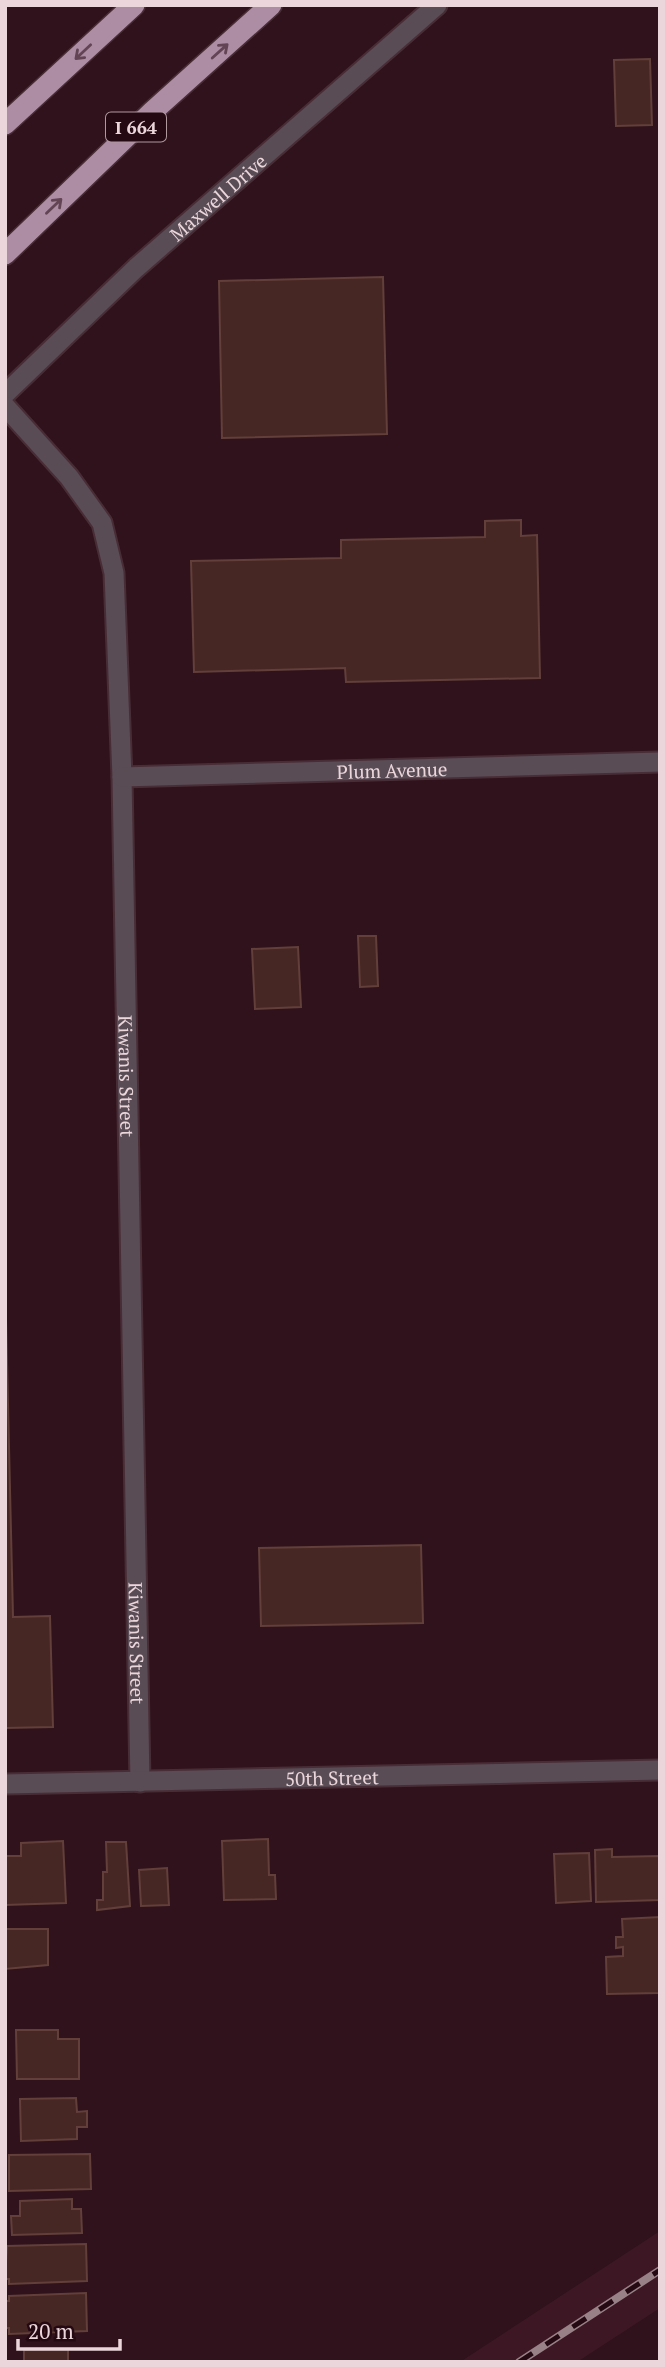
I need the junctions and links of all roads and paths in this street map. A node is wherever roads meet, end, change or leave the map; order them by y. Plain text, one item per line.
1 (134, 5) edge
2 (271, 5) edge
3 (437, 5) edge
4 (5, 124) edge
5 (5, 254) edge
6 (5, 394) edge
7 (5, 406) edge
8 (660, 762) edge
9 (122, 777) junction
10 (660, 1770) edge
11 (141, 1782) junction
12 (5, 1784) edge

1 -> 4 highway
5 -> 2 highway, I 664
3 - 6 street, Maxwell Drive
7 - 9 street, Kiwanis Street
8 - 9 street, Plum Avenue
9 - 11 street, Kiwanis Street
10 - 11 street, 50th Street
11 - 12 street, 50th Street

